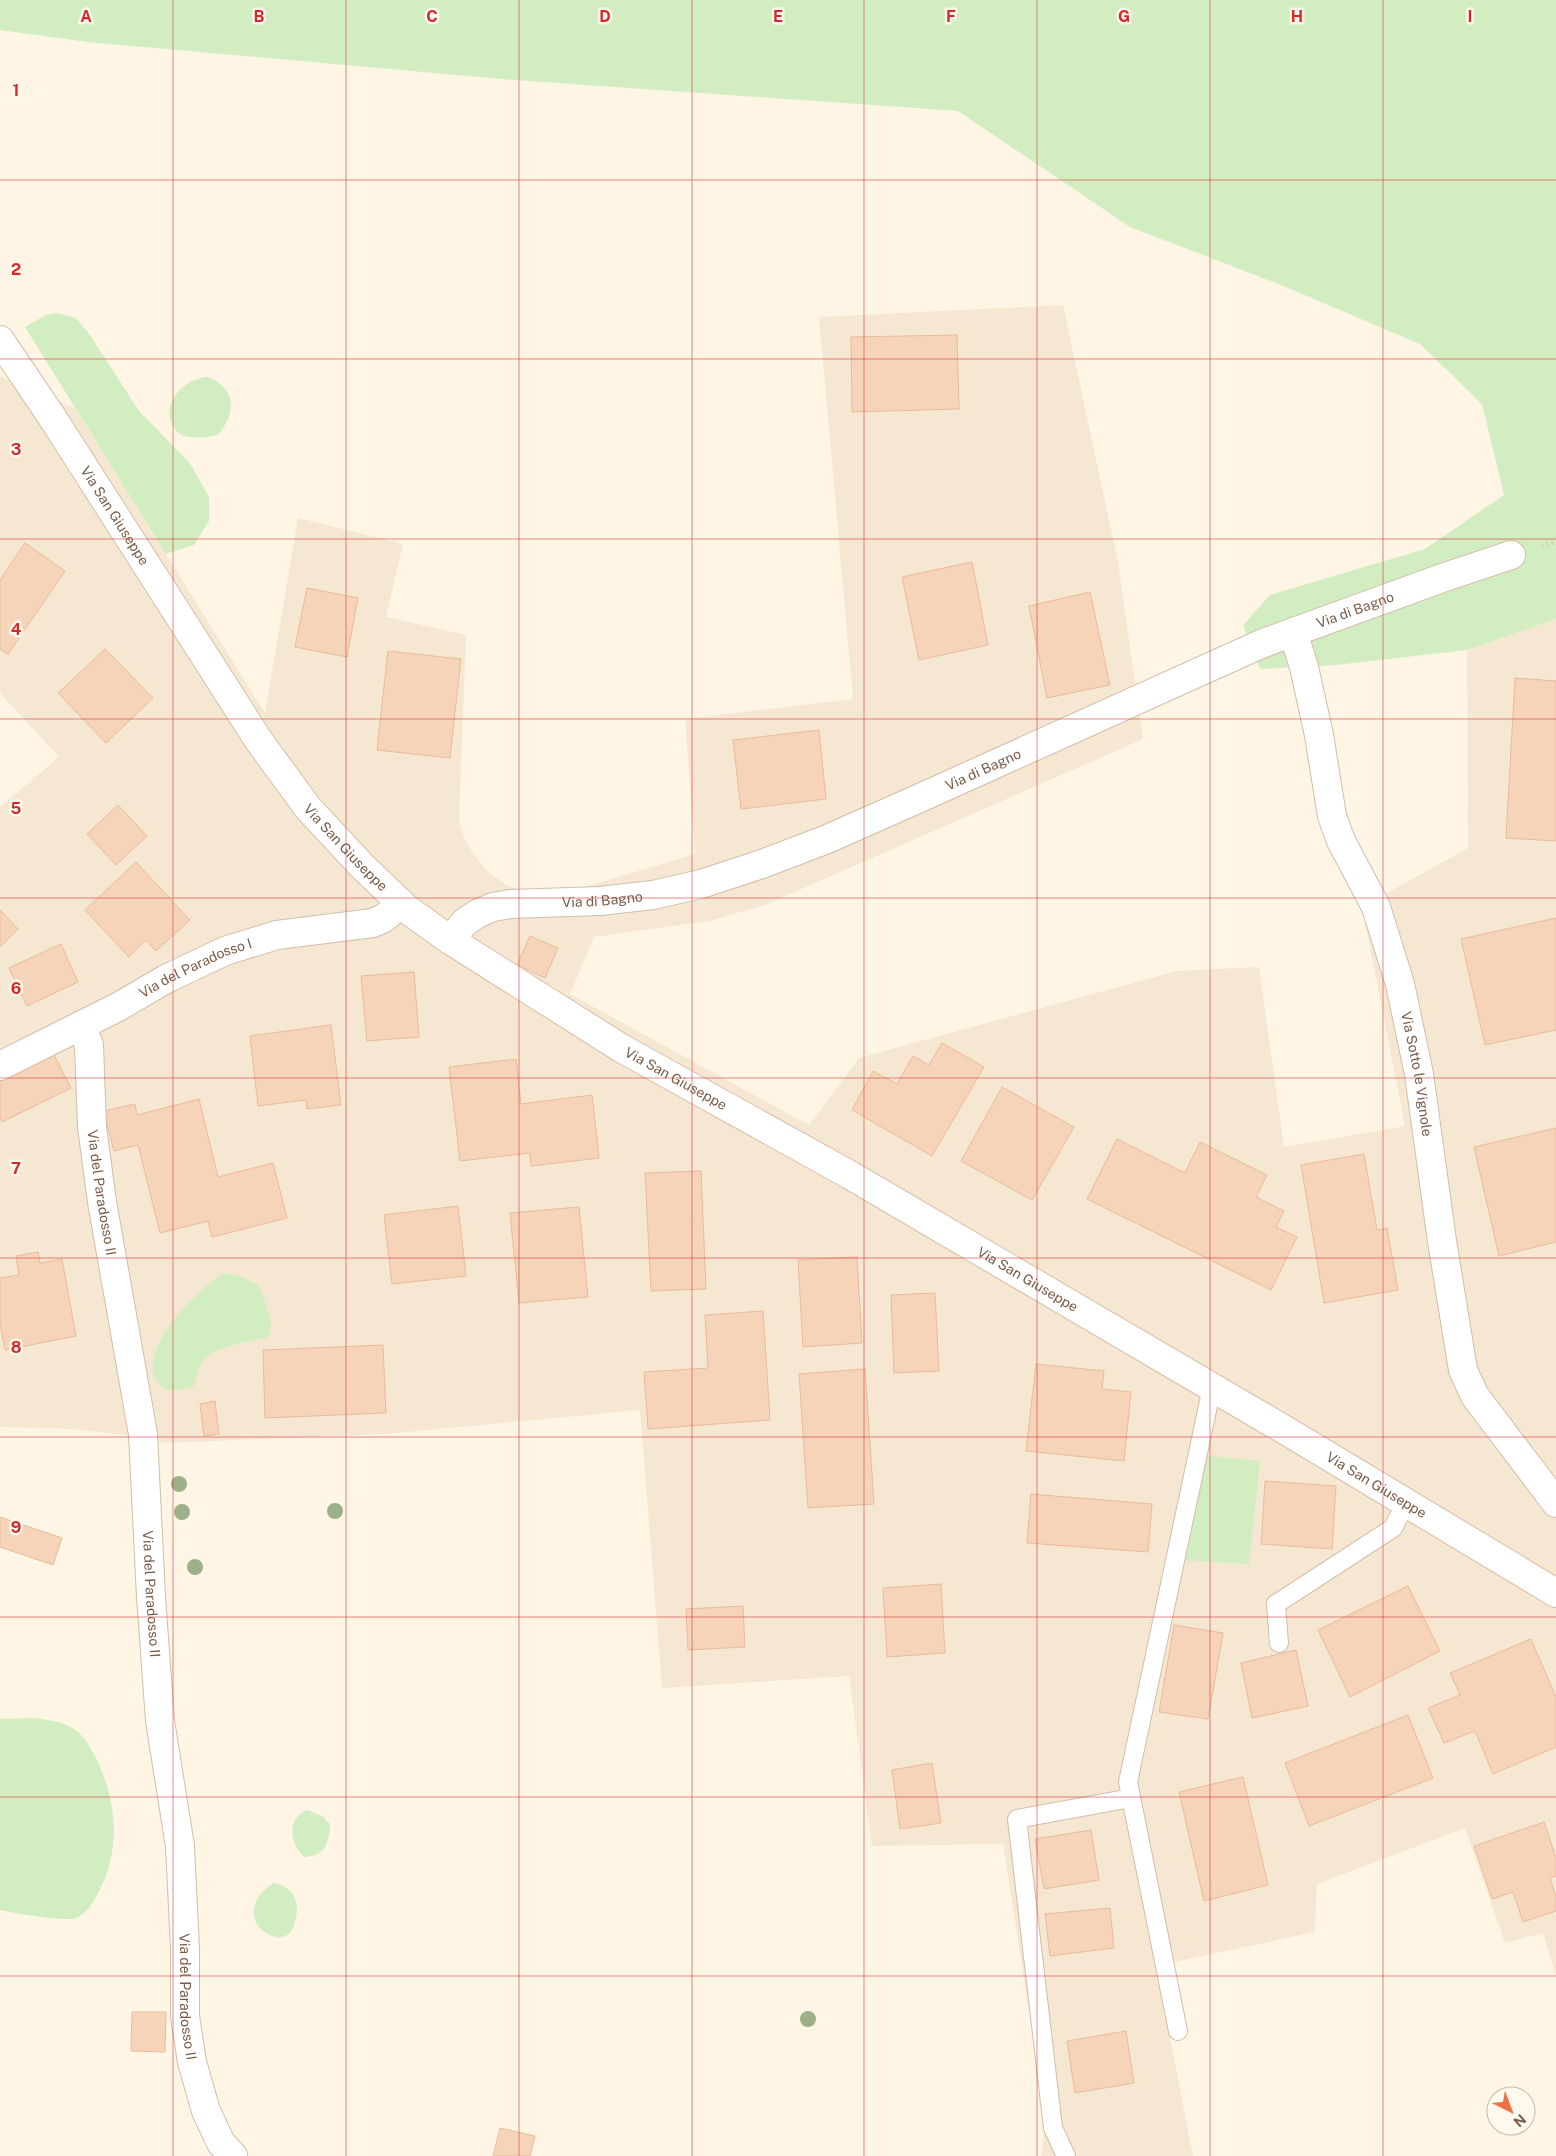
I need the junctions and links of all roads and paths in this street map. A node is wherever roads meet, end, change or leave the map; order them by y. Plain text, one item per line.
1 (0, 340) edge
2 (1511, 555) dead end
3 (1293, 632) junction
4 (401, 904) junction
5 (450, 940) junction
6 (82, 1025) junction
7 (0, 1066) edge
8 (1212, 1387) junction
9 (1406, 1503) junction
10 (1556, 1503) edge
11 (1556, 1593) edge
12 (1279, 1643) dead end
13 (1131, 1798) junction
14 (1178, 2031) dead end
15 (233, 2156) edge
16 (1066, 2156) edge

1 - 4 street, Via San Giuseppe
2 - 3 street, Via di Bagno
3 - 5 street, Via di Bagno
3 - 10 street, Via Sotto le Vignole
4 - 5 street, Via San Giuseppe
4 - 6 street, Via del Paradosso I
5 - 8 street, Via San Giuseppe
6 - 7 street, Via del Paradosso I
6 - 15 street, Via del Paradosso II
8 - 9 street, Via San Giuseppe
8 - 13 lane
9 - 11 street, Via San Giuseppe
9 - 12 lane
13 - 14 lane
13 - 16 lane

